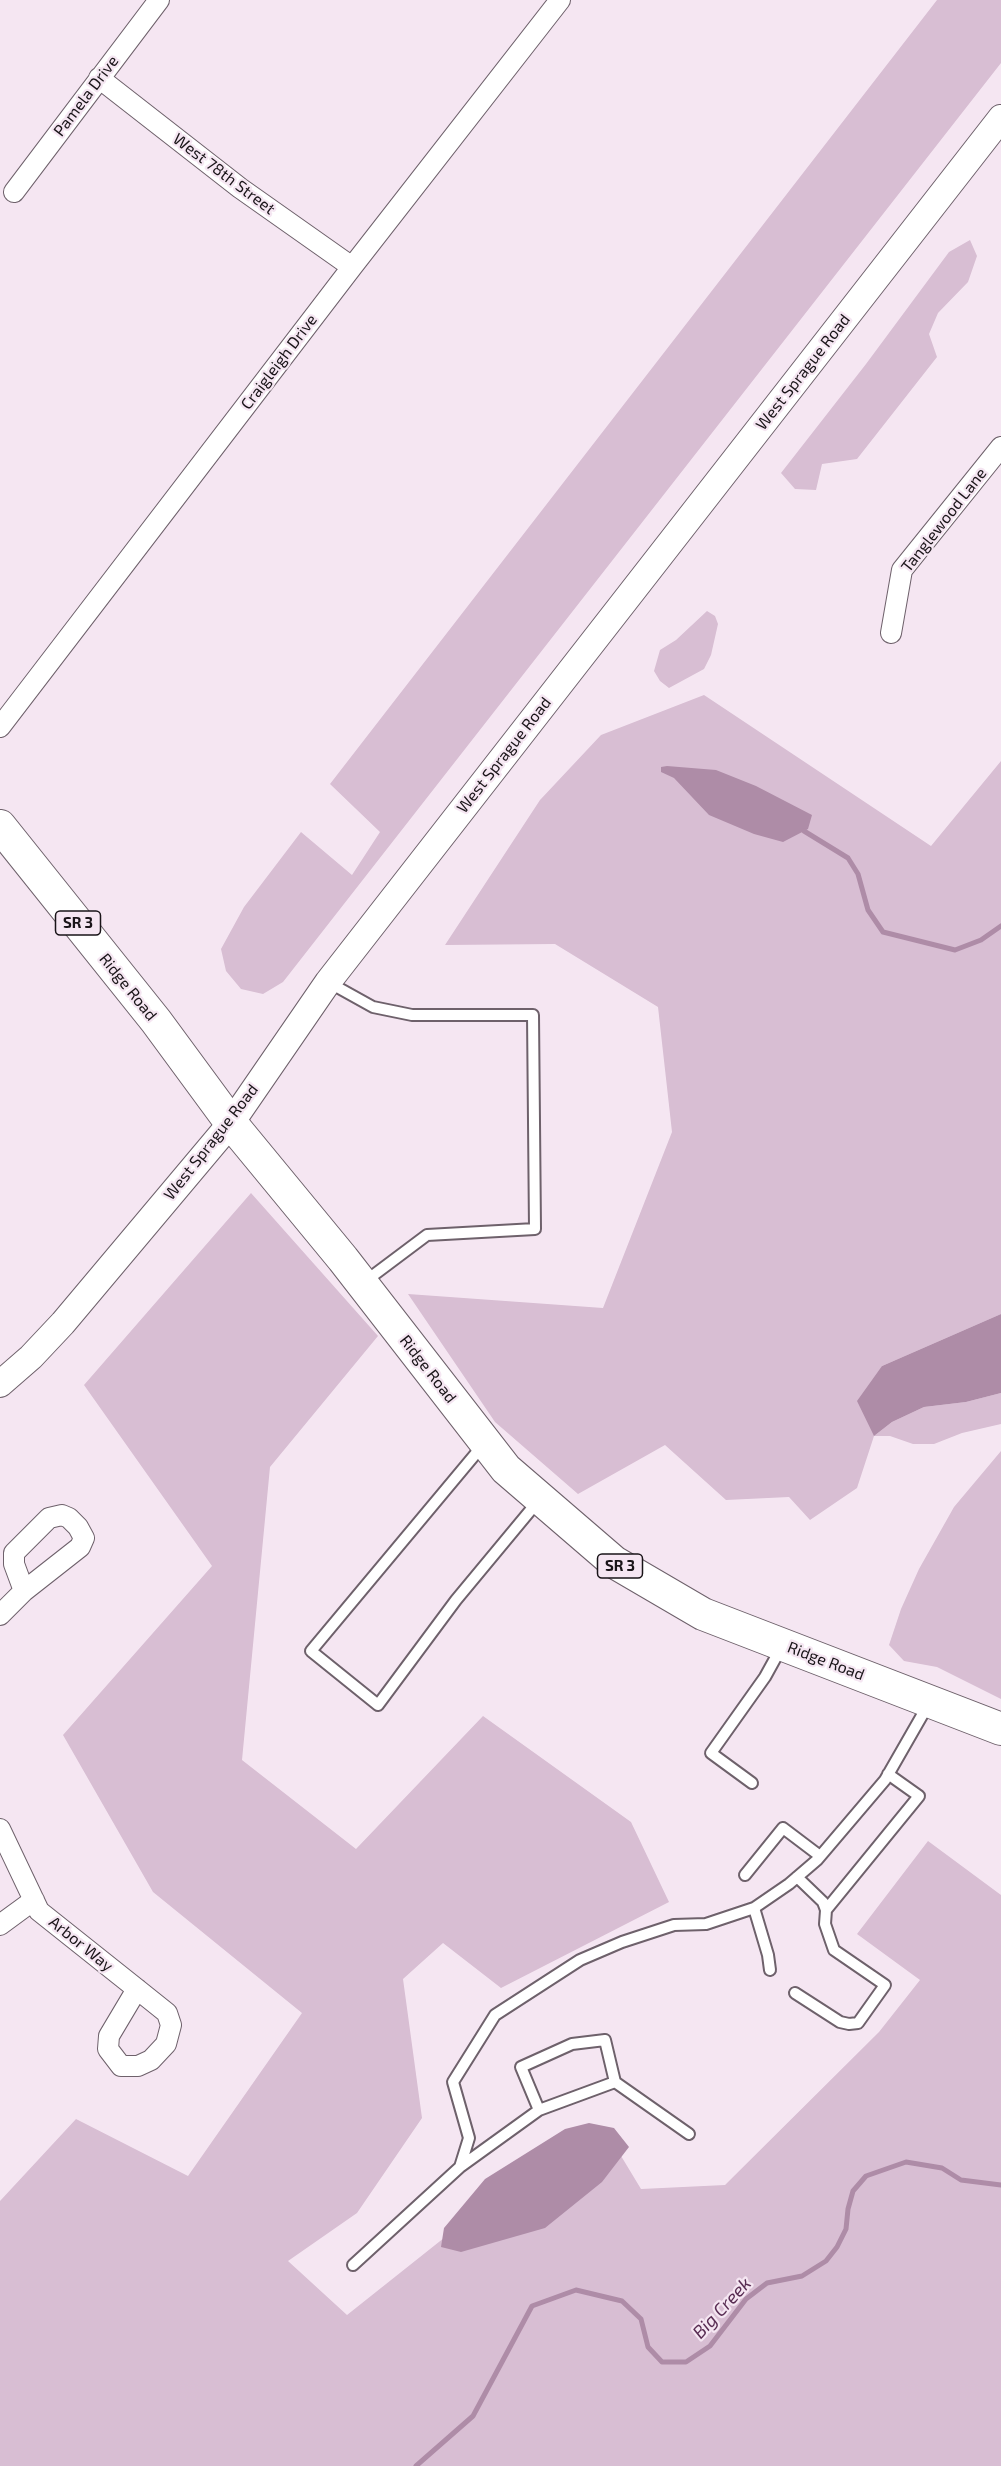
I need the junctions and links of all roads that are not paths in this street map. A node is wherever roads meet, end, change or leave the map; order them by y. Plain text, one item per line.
1 (159, 0) edge
2 (560, 0) edge
3 (99, 78) junction
4 (1001, 118) edge
5 (14, 192) dead end
6 (352, 267) junction
7 (1001, 447) edge
8 (891, 633) dead end
9 (0, 727) edge
10 (0, 826) edge
11 (328, 982) junction
12 (231, 1123) junction
13 (362, 1284) junction
14 (0, 1384) edge
15 (485, 1443) junction
16 (540, 1499) junction
17 (24, 1592) dead end
18 (0, 1615) edge
19 (783, 1645) junction
20 (930, 1702) junction
21 (1001, 1729) edge
22 (888, 1774) junction
23 (752, 1783) dead end
24 (0, 1829) edge
25 (820, 1856) junction
26 (745, 1875) dead end
27 (797, 1877) junction
28 (34, 1900) junction
29 (754, 1908) junction
30 (826, 1910) junction
31 (0, 1925) edge
32 (770, 1970) dead end
33 (137, 1989) dead end
34 (795, 1993) dead end
35 (615, 2082) junction
36 (539, 2110) junction
37 (689, 2134) dead end
38 (460, 2167) junction
39 (353, 2265) dead end

1 - 3 street, Pamela Drive
2 - 6 street, Craigleigh Drive
3 - 5 street, Pamela Drive
3 - 6 street, West 78th Street
4 - 11 street, West Sprague Road
6 - 9 street, Craigleigh Drive
7 - 8 street, Tanglewood Lane
10 - 12 main road, Ridge Road / SR 3
11 - 12 street, West Sprague Road
11 - 13 lane
12 - 13 main road, Ridge Road / SR 3
12 - 14 street, West Sprague Road
13 - 15 main road, Ridge Road / SR 3
15 - 16 main road, Ridge Road / SR 3
15 - 16 lane
16 - 19 main road, Ridge Road / SR 3
17 - 18 street
19 - 20 main road, Ridge Road / SR 3
19 - 23 lane
20 - 21 main road, Ridge Road / SR 3
20 - 22 lane
22 - 25 lane
22 - 30 lane
24 - 28 street, Arbor Way
25 - 26 lane
25 - 27 lane
27 - 29 lane
27 - 30 lane
28 - 31 street
28 - 33 street, Arbor Way
29 - 32 lane
29 - 38 lane
30 - 34 lane
35 - 36 lane
35 - 36 lane
35 - 37 lane
36 - 38 lane
38 - 39 lane

